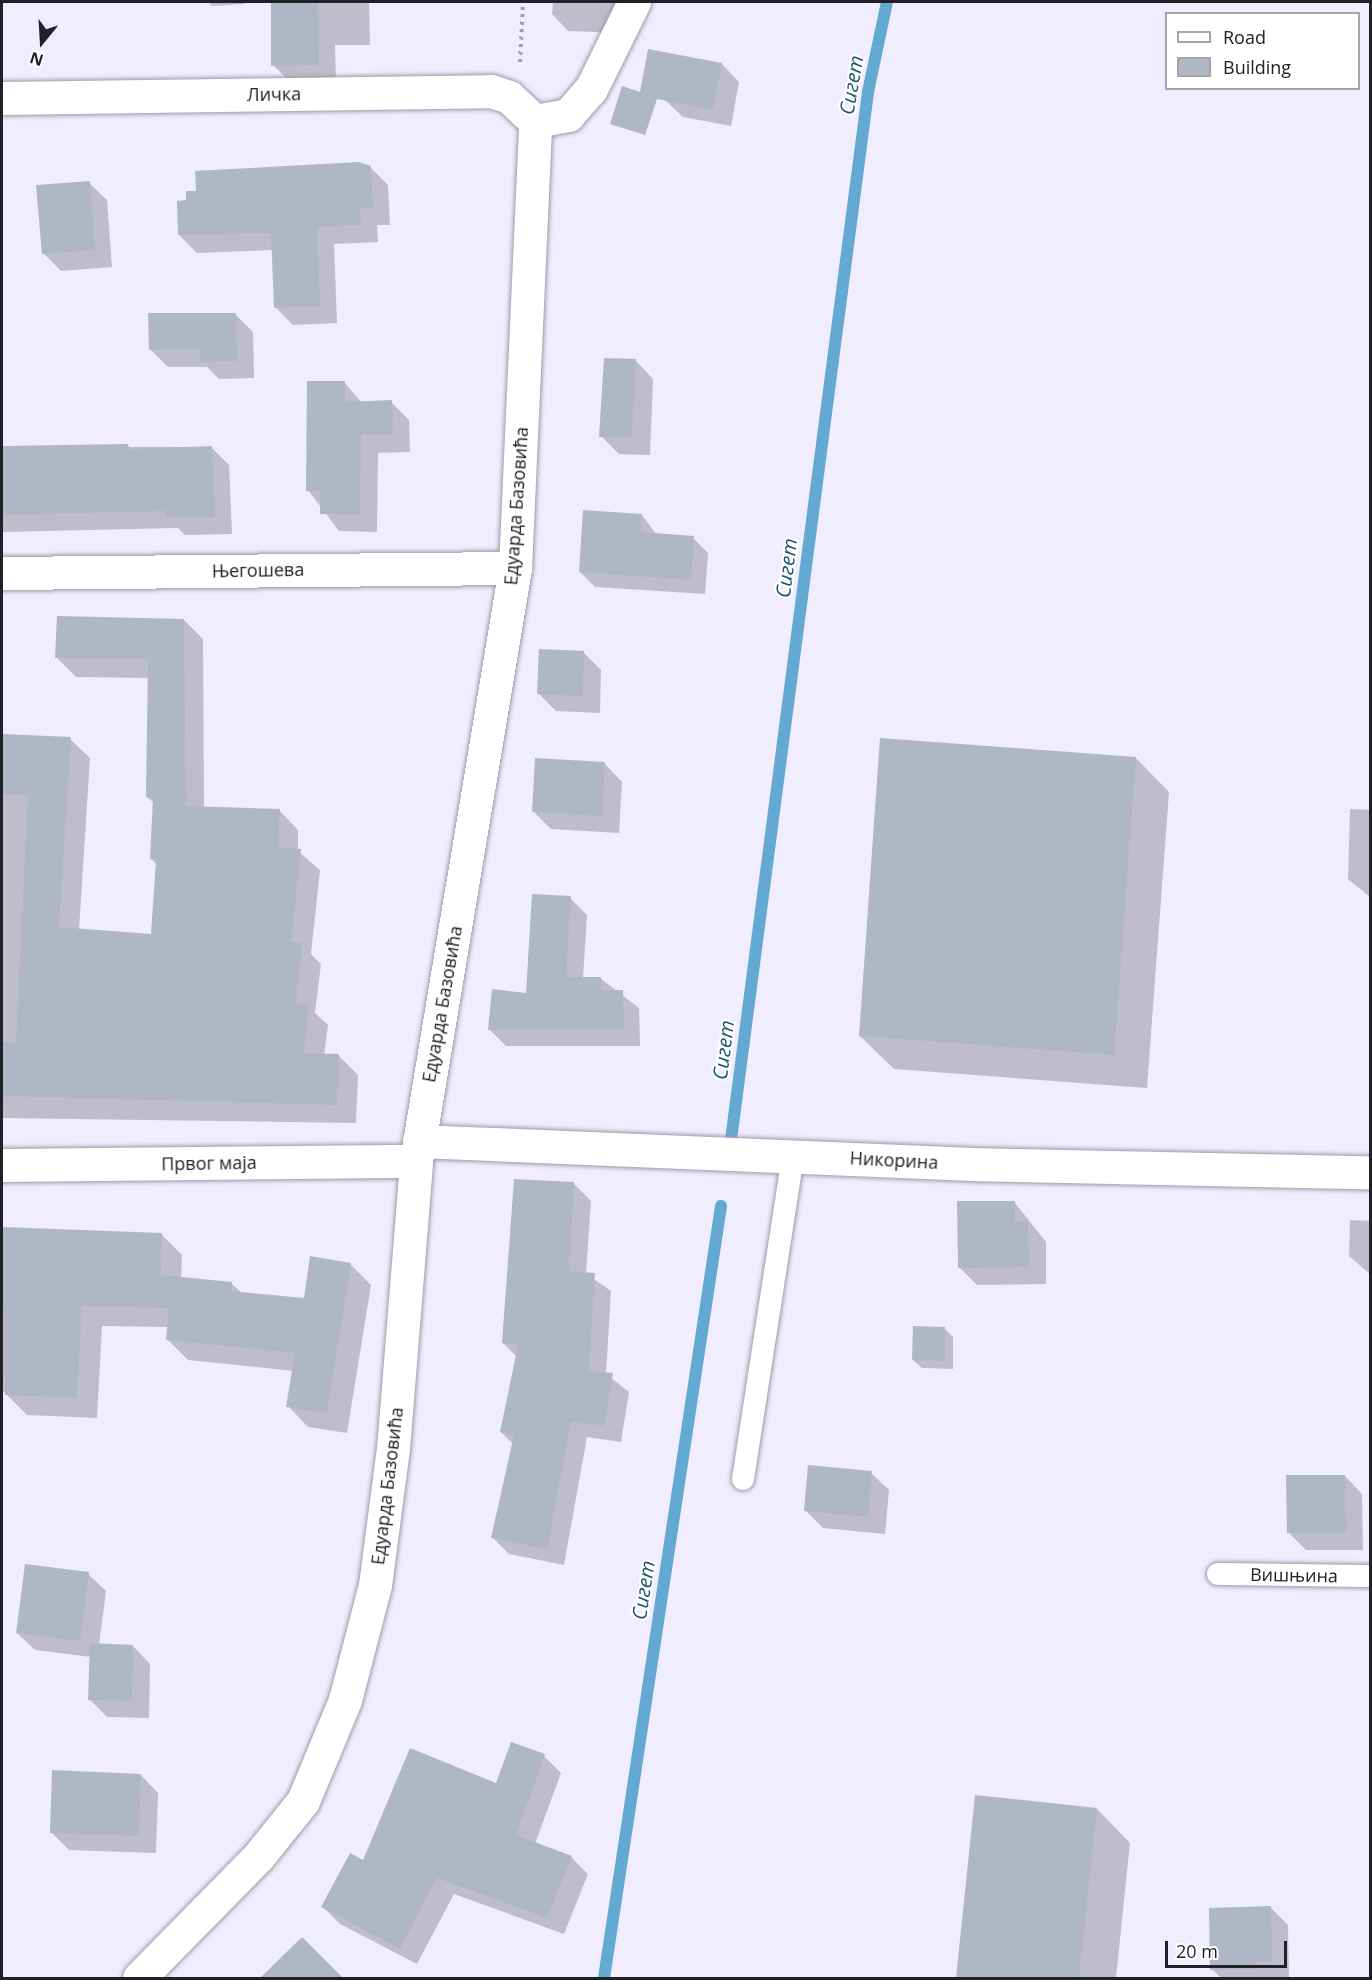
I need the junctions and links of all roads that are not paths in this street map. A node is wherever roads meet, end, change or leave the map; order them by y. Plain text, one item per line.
1 (634, 2) edge
2 (2, 98) edge
3 (535, 122) junction
4 (515, 568) junction
5 (2, 573) edge
6 (417, 1151) junction
7 (793, 1155) junction
8 (2, 1165) edge
9 (1371, 1172) edge
10 (743, 1479) dead end
11 (1218, 1574) dead end
12 (1371, 1576) edge
13 (139, 1978) edge

1 - 3 street
2 - 3 street, Личка
3 - 4 street, Едуарда Базовића
4 - 5 street, Његошева
4 - 6 street, Едуарда Базовића
6 - 7 street, Никорина
6 - 8 street, Првог маја
6 - 13 street, Едуарда Базовића
7 - 9 street, Никорина
7 - 10 lane
11 - 12 lane, Вишњина

